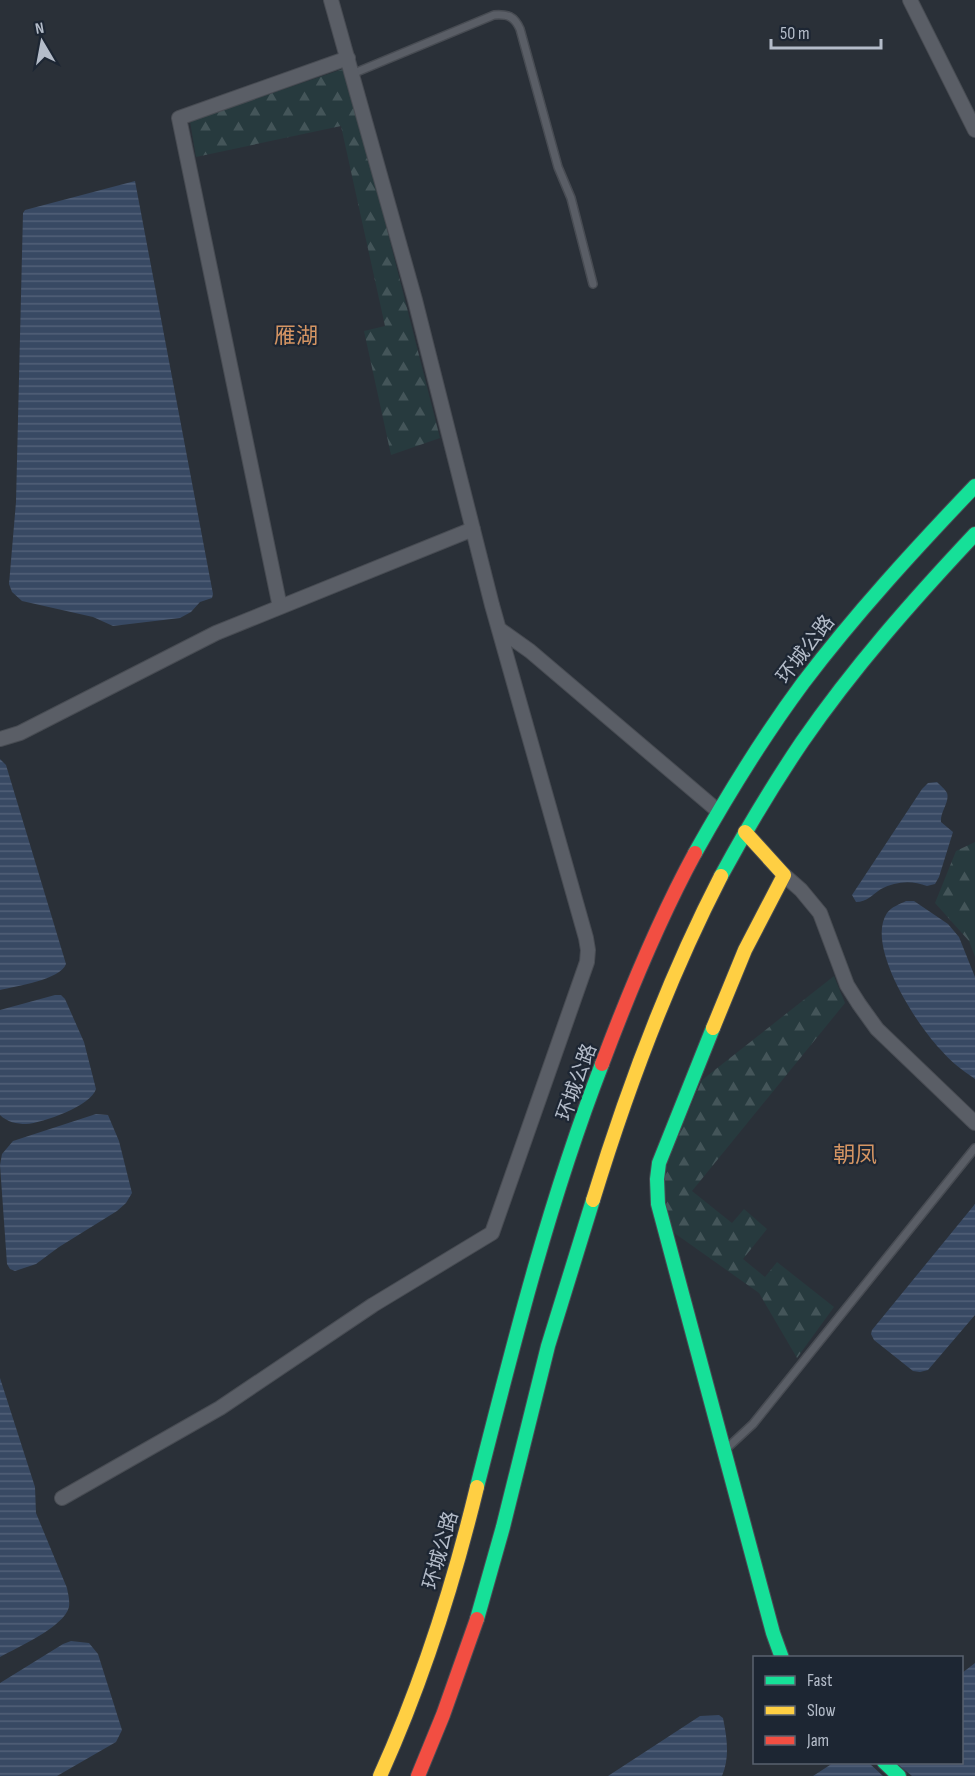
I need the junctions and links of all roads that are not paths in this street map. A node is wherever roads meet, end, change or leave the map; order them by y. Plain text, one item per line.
1 (332, 0) edge
2 (910, 0) edge
3 (348, 58) junction
4 (352, 74) junction
5 (975, 130) edge
6 (593, 284) dead end
7 (975, 486) edge
8 (473, 529) junction
9 (975, 534) edge
10 (280, 607) junction
11 (499, 629) junction
12 (0, 739) edge
13 (718, 811) junction
14 (746, 832) junction
15 (784, 875) junction
16 (975, 1123) edge
17 (975, 1148) edge
18 (724, 1451) junction
19 (62, 1498) dead end
20 (781, 1656) edge
21 (886, 1764) edge
22 (380, 1776) edge
23 (418, 1776) edge
24 (898, 1776) edge

1 - 3 street
2 - 5 street
3 - 4 street
3 - 10 street
4 - 6 lane
4 - 8 street
7 - 13 main road, 环城公路
8 - 10 street
8 - 11 street
9 - 14 main road
10 - 12 street
11 - 13 street
11 - 19 street
13 - 22 main road, 环城公路
14 - 15 main road
14 - 23 main road
15 - 16 street
15 - 18 main road
17 - 18 lane
18 - 20 main road
21 - 24 main road

